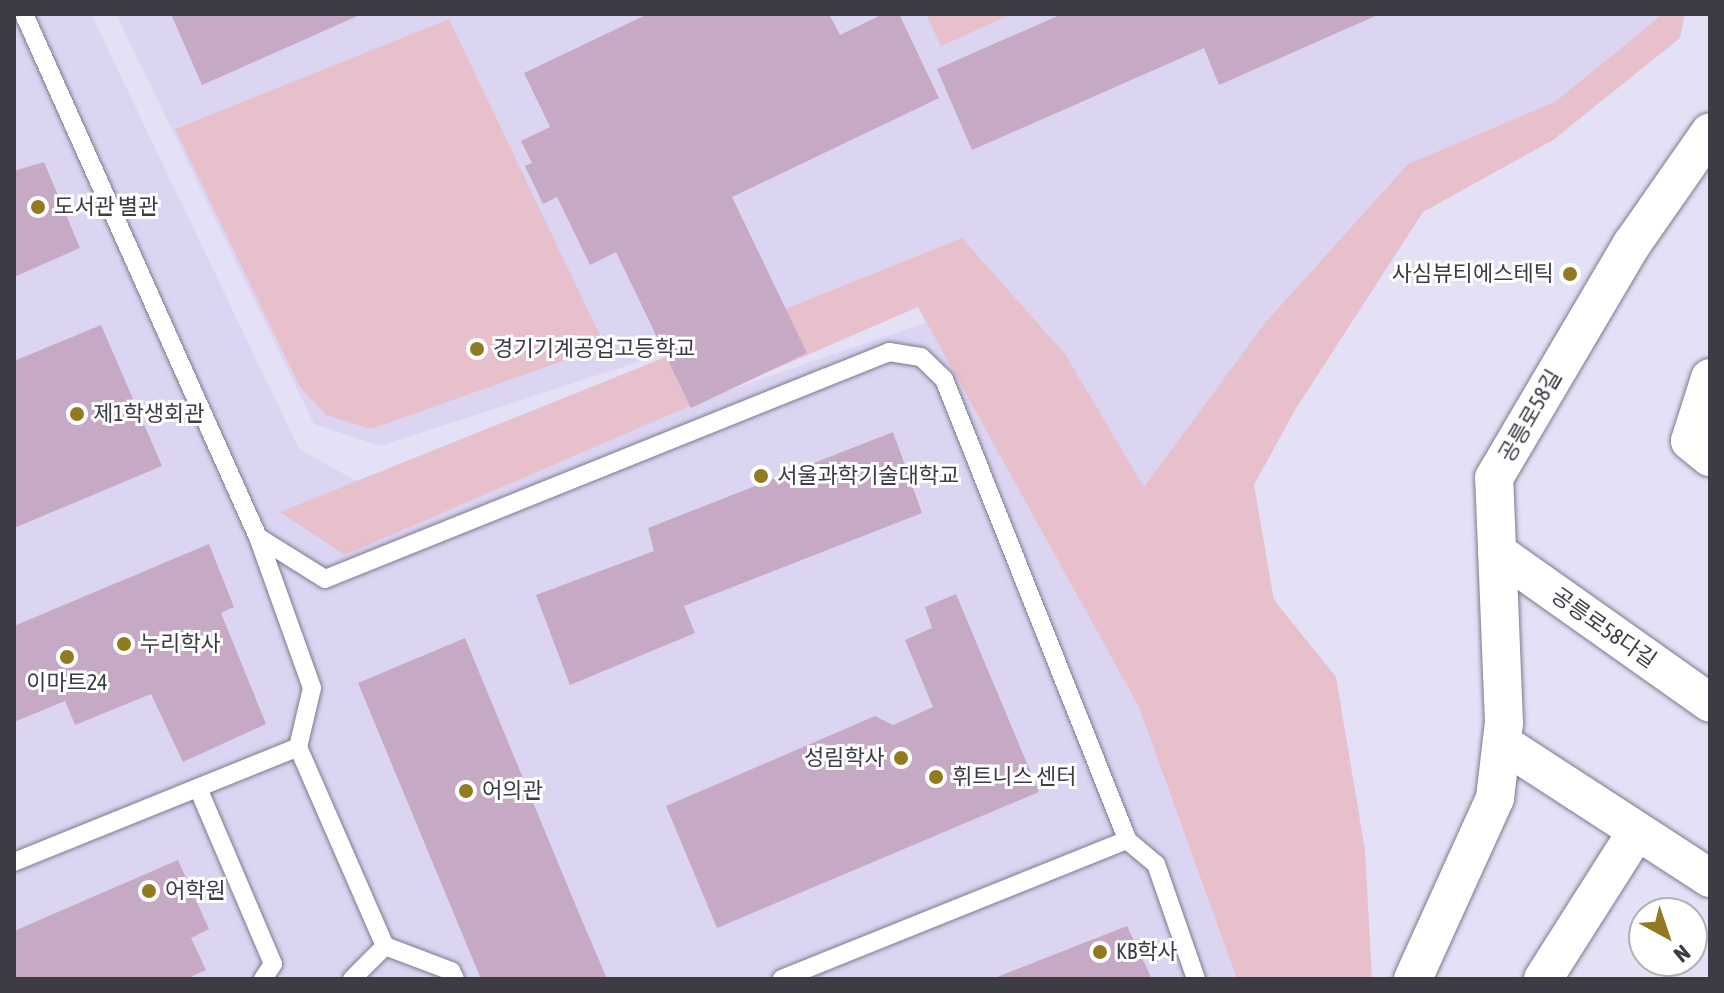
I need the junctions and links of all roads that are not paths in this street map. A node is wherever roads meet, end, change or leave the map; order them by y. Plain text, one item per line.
1 (24, 14) edge
2 (1710, 132) edge
3 (1710, 378) edge
4 (1700, 449) edge
5 (258, 537) junction
6 (1497, 552) junction
7 (1710, 703) edge
8 (1502, 743) junction
9 (298, 747) junction
10 (198, 788) junction
11 (1637, 831) junction
12 (1127, 840) junction
13 (14, 862) edge
14 (1710, 878) edge
15 (385, 946) junction
16 (263, 979) edge
17 (352, 979) edge
18 (455, 979) edge
19 (782, 979) edge
20 (1196, 979) edge
21 (1413, 979) edge
22 (1543, 979) edge

1 - 5 lane
2 - 6 street, 공릉로58길
3 - 4 street
5 - 9 lane
5 - 12 lane
6 - 7 street, 공릉로58다길
6 - 8 street, 공릉로58길
8 - 11 street
8 - 21 street, 공릉로58길
9 - 10 lane
9 - 15 lane
10 - 13 lane
10 - 16 lane
11 - 14 street
11 - 22 street
12 - 19 lane
12 - 20 lane
15 - 17 lane
15 - 18 lane

